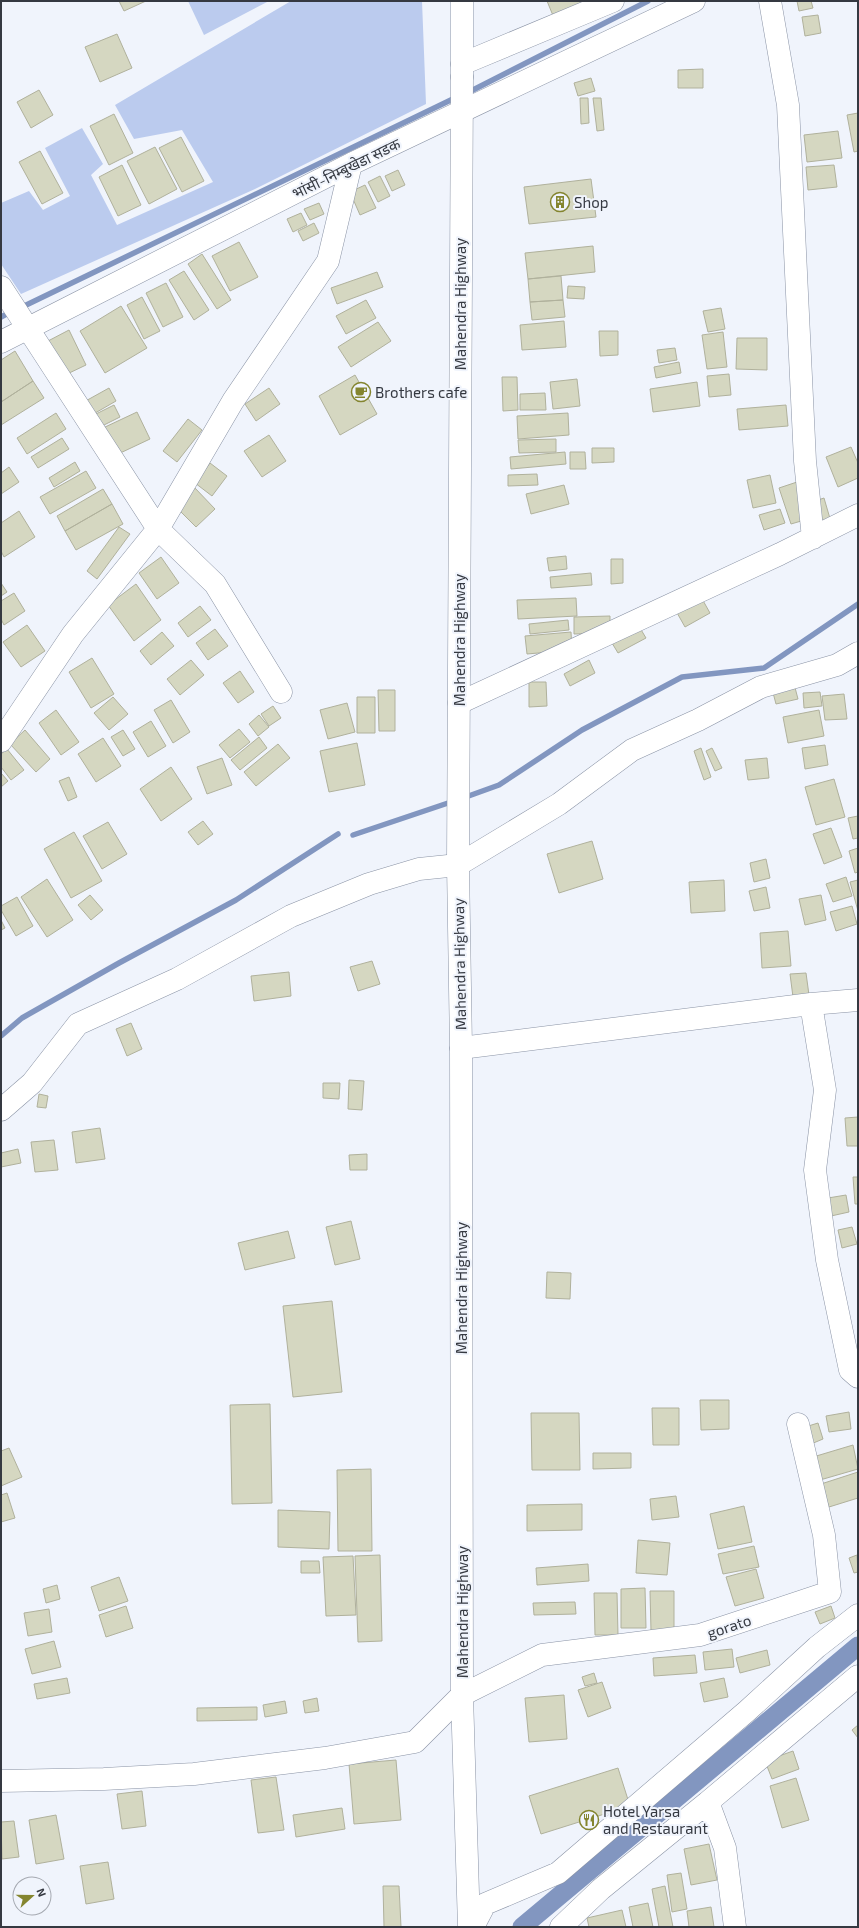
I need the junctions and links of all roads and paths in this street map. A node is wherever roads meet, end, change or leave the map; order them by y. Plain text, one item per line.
1 (462, 1) edge
2 (613, 1) edge
3 (694, 1) edge
4 (770, 1) edge
5 (462, 71) junction
6 (460, 110) junction
7 (351, 164) junction
8 (15, 309) edge
9 (1, 342) edge
10 (858, 515) edge
11 (158, 529) junction
12 (813, 538) junction
13 (858, 653) edge
14 (281, 692) dead end
15 (459, 703) junction
16 (1, 742) edge
17 (458, 856) junction
18 (858, 1000) edge
19 (811, 1004) junction
20 (461, 1048) junction
21 (1, 1110) edge
22 (858, 1377) edge
23 (798, 1424) dead end
24 (858, 1615) edge
25 (858, 1676) edge
26 (462, 1695) junction
27 (1, 1781) edge
28 (708, 1802) junction
29 (470, 1927) edge
30 (473, 1927) edge
31 (561, 1927) edge
32 (735, 1927) edge

1 - 5 main road, Mahendra Highway
2 - 5 main road
3 - 6 main road, भांसी-निम्बुखेडा सडक
4 - 12 main road
5 - 6 main road, Mahendra Highway
6 - 7 main road, भांसी-निम्बुखेडा सडक
6 - 15 main road, Mahendra Highway
7 - 8 main road, भांसी-निम्बुखेडा सडक
7 - 11 main road
8 - 9 main road, भांसी-निम्बुखेडा सडक
8 - 11 main road
10 - 12 main road
11 - 14 main road
11 - 16 main road
12 - 15 main road
13 - 17 main road
15 - 17 main road, Mahendra Highway
17 - 20 main road, Mahendra Highway
17 - 21 main road
18 - 19 main road
19 - 20 main road
19 - 22 main road
20 - 26 main road, Mahendra Highway
23 - 26 main road, gorato
24 - 30 main road
25 - 28 main road
26 - 27 main road
26 - 29 main road, Mahendra Highway
28 - 31 main road
28 - 32 main road

